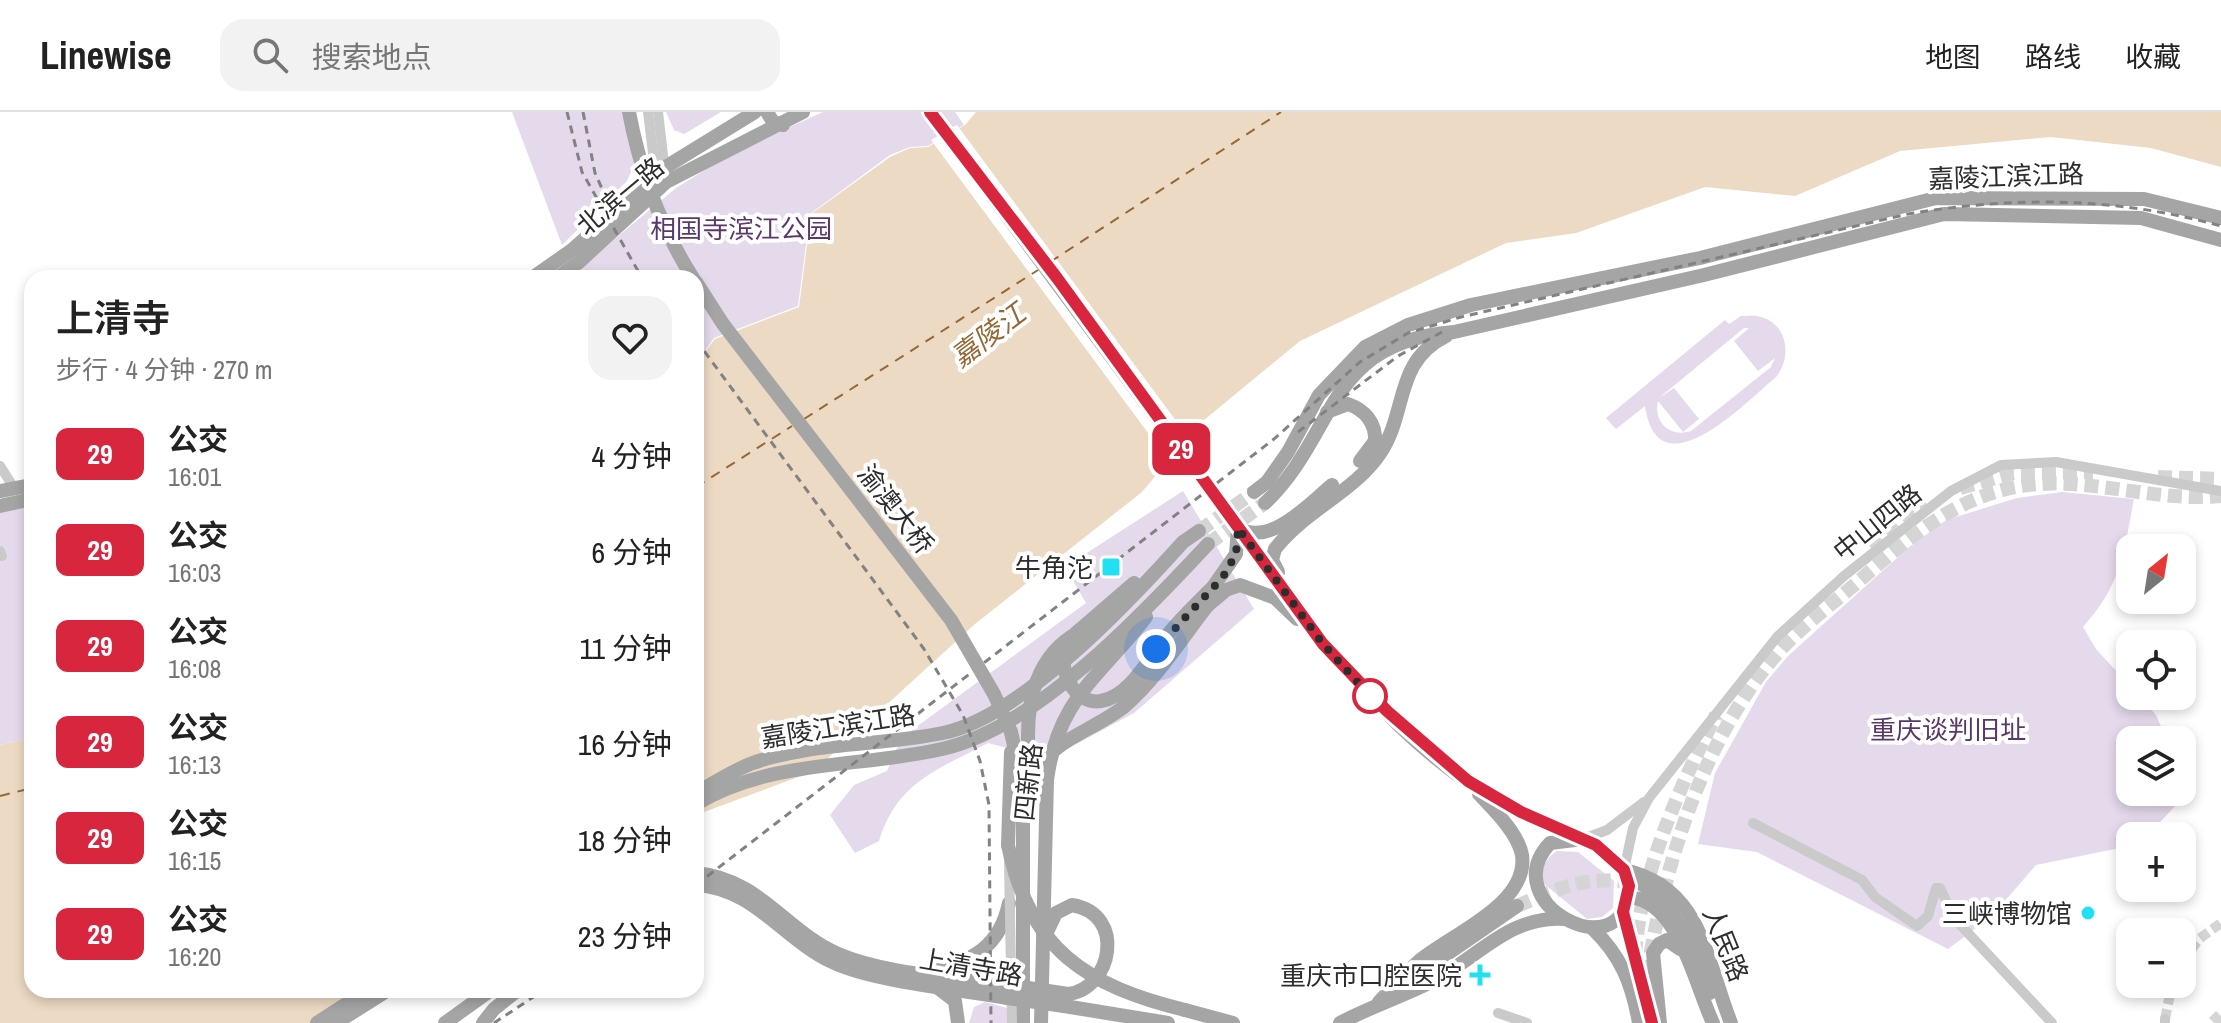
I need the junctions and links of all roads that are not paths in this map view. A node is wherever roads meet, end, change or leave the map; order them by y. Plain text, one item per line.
1 (629, 112) edge
2 (648, 112) edge
3 (658, 112) edge
4 (755, 112) edge
5 (767, 112) edge
6 (803, 112) edge
7 (930, 112) edge
8 (783, 125) junction
9 (661, 179) junction
10 (2221, 218) edge
11 (2221, 240) edge
12 (543, 270) edge
13 (568, 270) edge
14 (689, 270) edge
15 (704, 294) edge
16 (1454, 332) junction
17 (1323, 416) junction
18 (0, 466) edge
19 (7, 490) edge
20 (2221, 491) edge
21 (1254, 492) tunnel mouth
22 (24, 501) edge
23 (1265, 503) tunnel mouth
24 (0, 506) edge
25 (1199, 531) tunnel mouth
26 (1242, 534) junction
27 (1183, 542) junction
28 (1208, 544) tunnel mouth
29 (1170, 585) junction
30 (1076, 633) junction
31 (1323, 644) junction
32 (1011, 732) junction
33 (1033, 764) junction
34 (1468, 781) junction
35 (1026, 785) junction
36 (704, 789) edge
37 (1649, 798) junction
38 (704, 799) edge
39 (1753, 823) dead end
40 (1583, 839) junction
41 (1015, 845) junction
42 (704, 869) edge
43 (1624, 870) junction
44 (1642, 884) tunnel mouth
45 (704, 886) edge
46 (1628, 897) junction
47 (1517, 906) tunnel mouth
48 (1623, 912) junction
49 (1564, 919) junction
50 (782, 921) junction
51 (1592, 928) junction
52 (1043, 952) junction
53 (1684, 954) junction
54 (924, 973) junction
55 (907, 980) junction
56 (1004, 991) junction
57 (352, 998) edge
58 (355, 998) edge
59 (375, 998) edge
60 (480, 998) edge
61 (508, 998) edge
62 (1379, 1002) junction
63 (347, 1003) junction
64 (1068, 1003) junction
65 (1498, 1013) dead end
66 (1158, 1022) edge
67 (317, 1023) edge
68 (336, 1023) edge
69 (445, 1023) edge
70 (483, 1023) edge
71 (960, 1023) edge
72 (1012, 1023) edge
73 (1023, 1023) edge
74 (1041, 1023) edge
75 (1093, 1023) edge
76 (1233, 1023) edge
77 (1340, 1023) edge
78 (1527, 1023) edge
79 (1639, 1023) edge
80 (1652, 1023) edge
81 (1660, 1023) edge
82 (1713, 1023) edge
83 (1721, 1023) edge
84 (1731, 1023) edge
85 (2052, 1023) edge

1 - 14 main road, 渝澳大桥, bridge
2 - 9 street
3 - 9 street
4 - 9 main road, 北滨一路
5 - 8 main road
6 - 8 main road, 北滨一路
7 - 26 main road, bridge
8 - 9 main road, 北滨一路
9 - 12 main road, 北滨一路
9 - 13 main road, 北滨一路
10 - 21 main road, 嘉陵江滨江路
11 - 16 main road, 嘉陵江滨江路
15 - 32 main road, 渝澳大桥, bridge
16 - 17 main road, 嘉陵江滨江路
16 - 31 main road
17 - 23 main road, 嘉陵江滨江路
17 - 26 main road
18 - 19 street
20 - 37 street, 中山四路
22 - 24 main road
25 - 27 main road
26 - 30 main road, bridge
26 - 31 main road
27 - 30 main road
27 - 36 main road, 嘉陵江滨江路
28 - 29 main road
29 - 38 main road, 嘉陵江滨江路
29 - 52 main road, 四新路
30 - 33 main road, bridge
31 - 33 main road, bridge
31 - 34 main road
32 - 35 main road, 渝澳大桥
32 - 41 main road
33 - 35 main road
34 - 40 main road
34 - 62 main road
35 - 41 main road
37 - 40 street
37 - 43 street
39 - 85 street
40 - 43 main road
40 - 49 main road
41 - 54 main road
41 - 72 street, bridge
41 - 73 main road, 四新路
41 - 76 main road, bridge
42 - 50 main road
43 - 46 main road
43 - 84 main road, 人民路
44 - 83 main road
45 - 50 main road
46 - 48 main road
46 - 53 main road, 人民路
47 - 62 main road
48 - 51 main road
48 - 80 main road
49 - 51 main road
49 - 62 main road
50 - 54 main road, 上清寺路
50 - 55 main road, 上清寺路
51 - 79 main road
52 - 64 main road
52 - 74 main road, 四新路
53 - 81 main road
53 - 82 main road, 人民路
54 - 56 main road, 上清寺路
55 - 56 main road, 上清寺路
55 - 71 main road
56 - 64 main road, 上清寺路, bridge
56 - 71 main road
57 - 63 main road
58 - 63 main road
59 - 68 main road
60 - 69 main road
61 - 70 main road
62 - 77 main road
63 - 67 main road
64 - 66 main road, 上清寺路
64 - 75 main road
65 - 78 street

